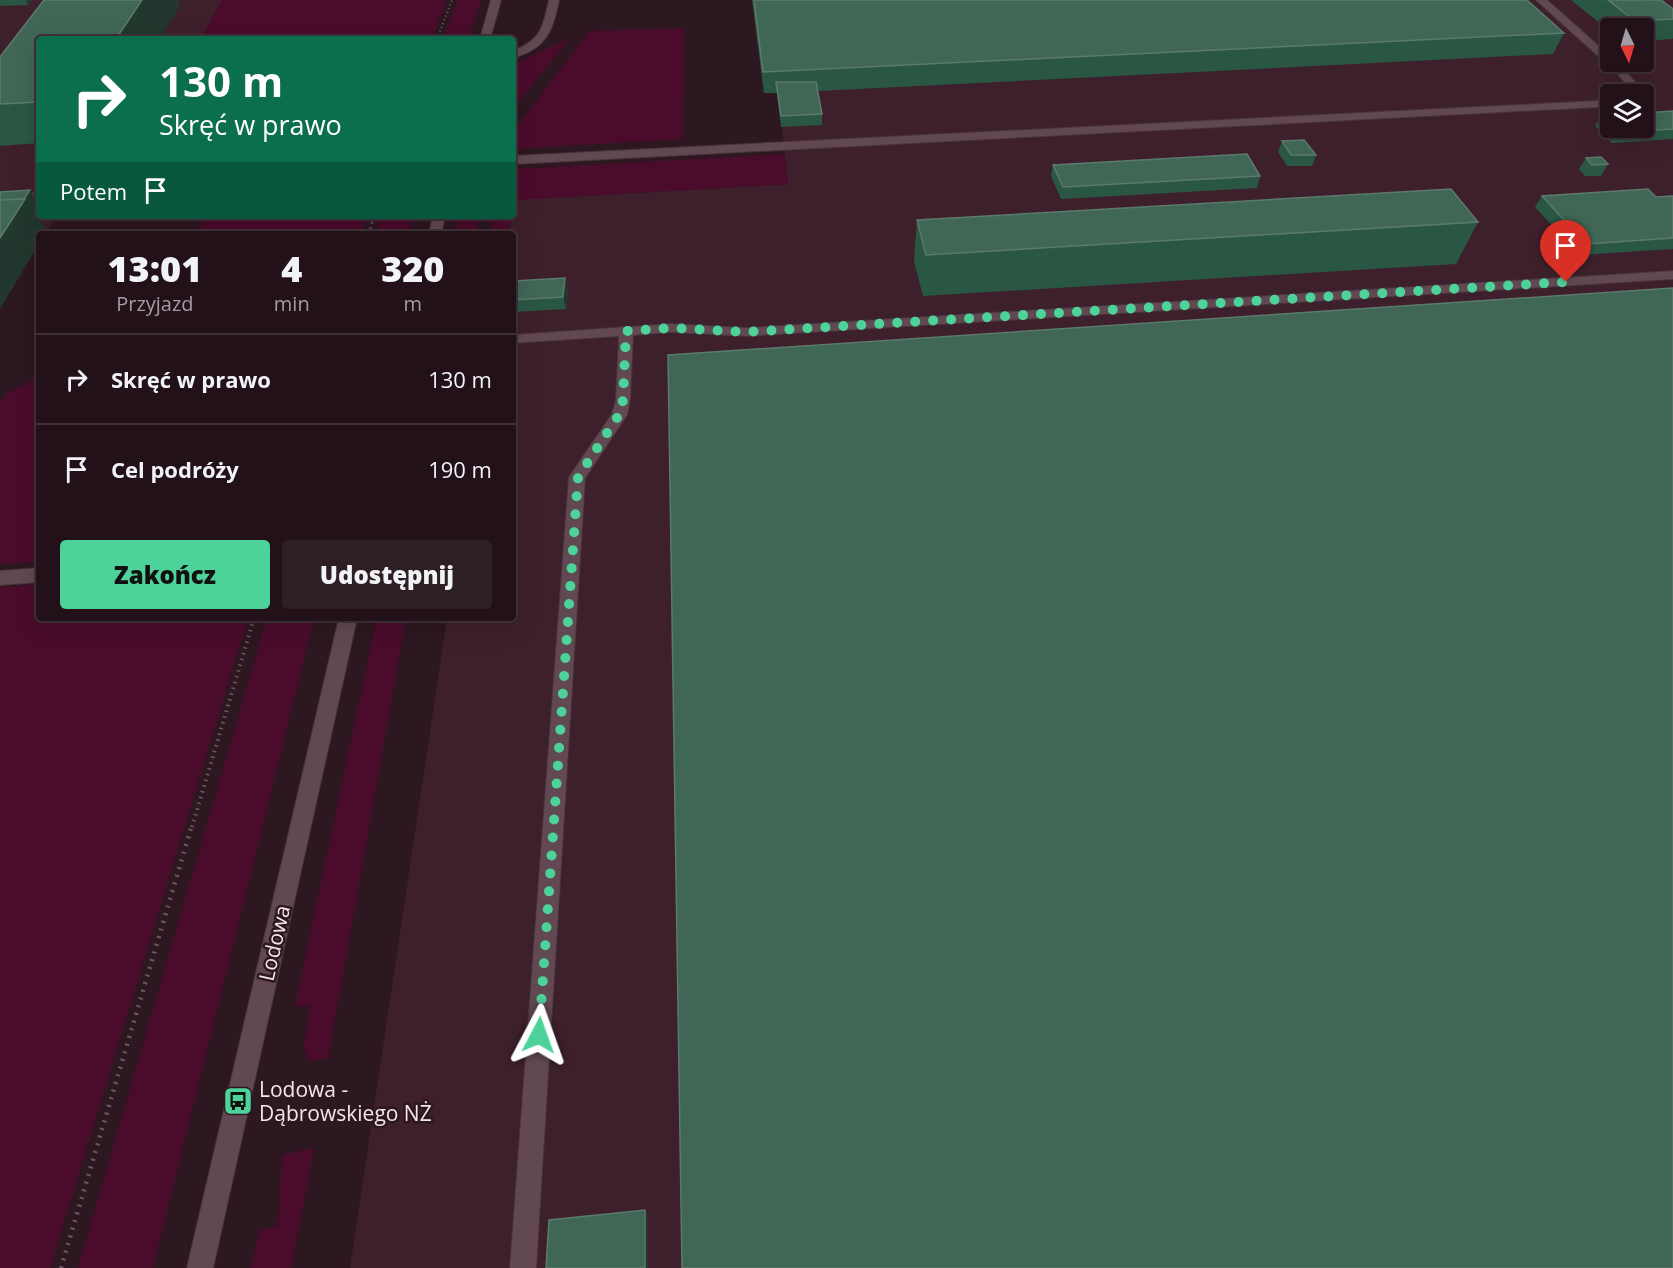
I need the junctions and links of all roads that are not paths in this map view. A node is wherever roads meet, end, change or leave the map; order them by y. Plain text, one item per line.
1 (496, 0) edge
2 (554, 0) edge
3 (1541, 0) edge
4 (486, 36) edge
5 (516, 54) edge
6 (1630, 84) edge
7 (1600, 103) edge
8 (516, 160) edge
9 (36, 197) edge
10 (0, 199) edge
11 (1673, 275) edge
12 (626, 331) junction
13 (516, 339) edge
14 (36, 575) edge
15 (0, 578) edge
16 (347, 621) edge
17 (200, 1268) edge
18 (523, 1268) edge

1 - 4 street
2 - 5 street
3 - 6 street
7 - 8 street
9 - 10 street
11 - 12 street
12 - 13 street
12 - 18 street
14 - 15 street
16 - 17 street, Lodowa

